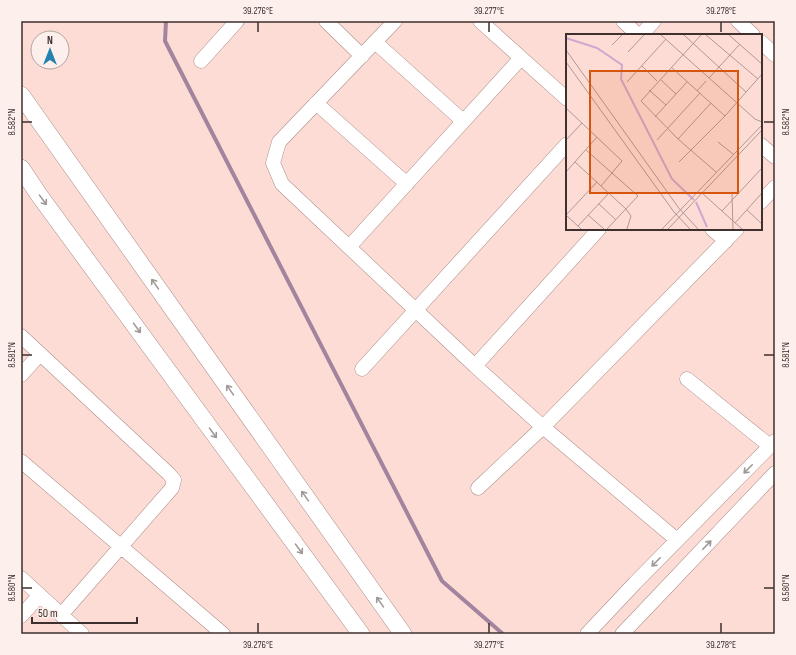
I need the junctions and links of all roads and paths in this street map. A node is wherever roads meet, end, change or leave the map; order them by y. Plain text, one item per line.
1 (237, 21) edge
2 (326, 21) edge
3 (395, 21) edge
4 (480, 21) edge
5 (623, 21) edge
6 (654, 21) edge
7 (738, 21) edge
8 (637, 34) edge
9 (642, 34) edge
10 (752, 34) edge
11 (375, 42) junction
12 (762, 43) edge
13 (775, 55) edge
14 (362, 56) junction
15 (521, 58) junction
16 (201, 61) dead end
17 (21, 95) edge
18 (566, 98) edge
19 (316, 103) junction
20 (463, 121) junction
21 (566, 145) edge
22 (762, 146) edge
23 (775, 157) edge
24 (21, 168) edge
25 (407, 184) junction
26 (775, 187) edge
27 (762, 201) edge
28 (598, 230) edge
29 (713, 230) edge
30 (736, 230) edge
31 (726, 241) junction
32 (349, 247) junction
33 (416, 311) junction
34 (21, 336) edge
35 (40, 354) junction
36 (475, 366) junction
37 (362, 369) dead end
38 (21, 376) edge
39 (687, 379) dead end
40 (542, 427) junction
41 (773, 444) edge
42 (21, 461) edge
43 (775, 473) edge
44 (478, 488) dead end
45 (677, 540) junction
46 (121, 547) junction
47 (21, 578) edge
48 (40, 595) junction
49 (61, 615) junction
50 (21, 616) edge
51 (82, 634) edge
52 (223, 634) edge
53 (361, 634) edge
54 (403, 634) edge
55 (587, 634) edge
56 (622, 634) edge

1 - 16 street
2 - 14 street
3 - 11 street
4 - 15 street
5 - 8 street
6 - 9 street
7 - 10 street
11 - 14 street
11 - 20 street
12 - 13 street
14 - 19 street
15 - 18 street
15 - 20 street
54 -> 17 main road
19 - 25 street
19 - 32 street
20 - 25 street
21 - 33 street
22 - 23 street
24 -> 53 main road
25 - 32 street
26 - 27 street
28 - 36 street
29 - 31 street
30 - 31 street
31 - 40 street
32 - 33 street
33 - 36 street
33 - 37 street
34 - 35 street
35 - 38 street
35 - 46 street
36 - 40 street
39 - 41 street
40 - 44 street
40 - 45 street
41 -> 45 street
42 - 46 street
56 -> 43 street
45 -> 55 street
46 - 49 street
46 - 52 street
47 - 48 street
48 - 49 street
48 - 50 street
49 - 51 street

